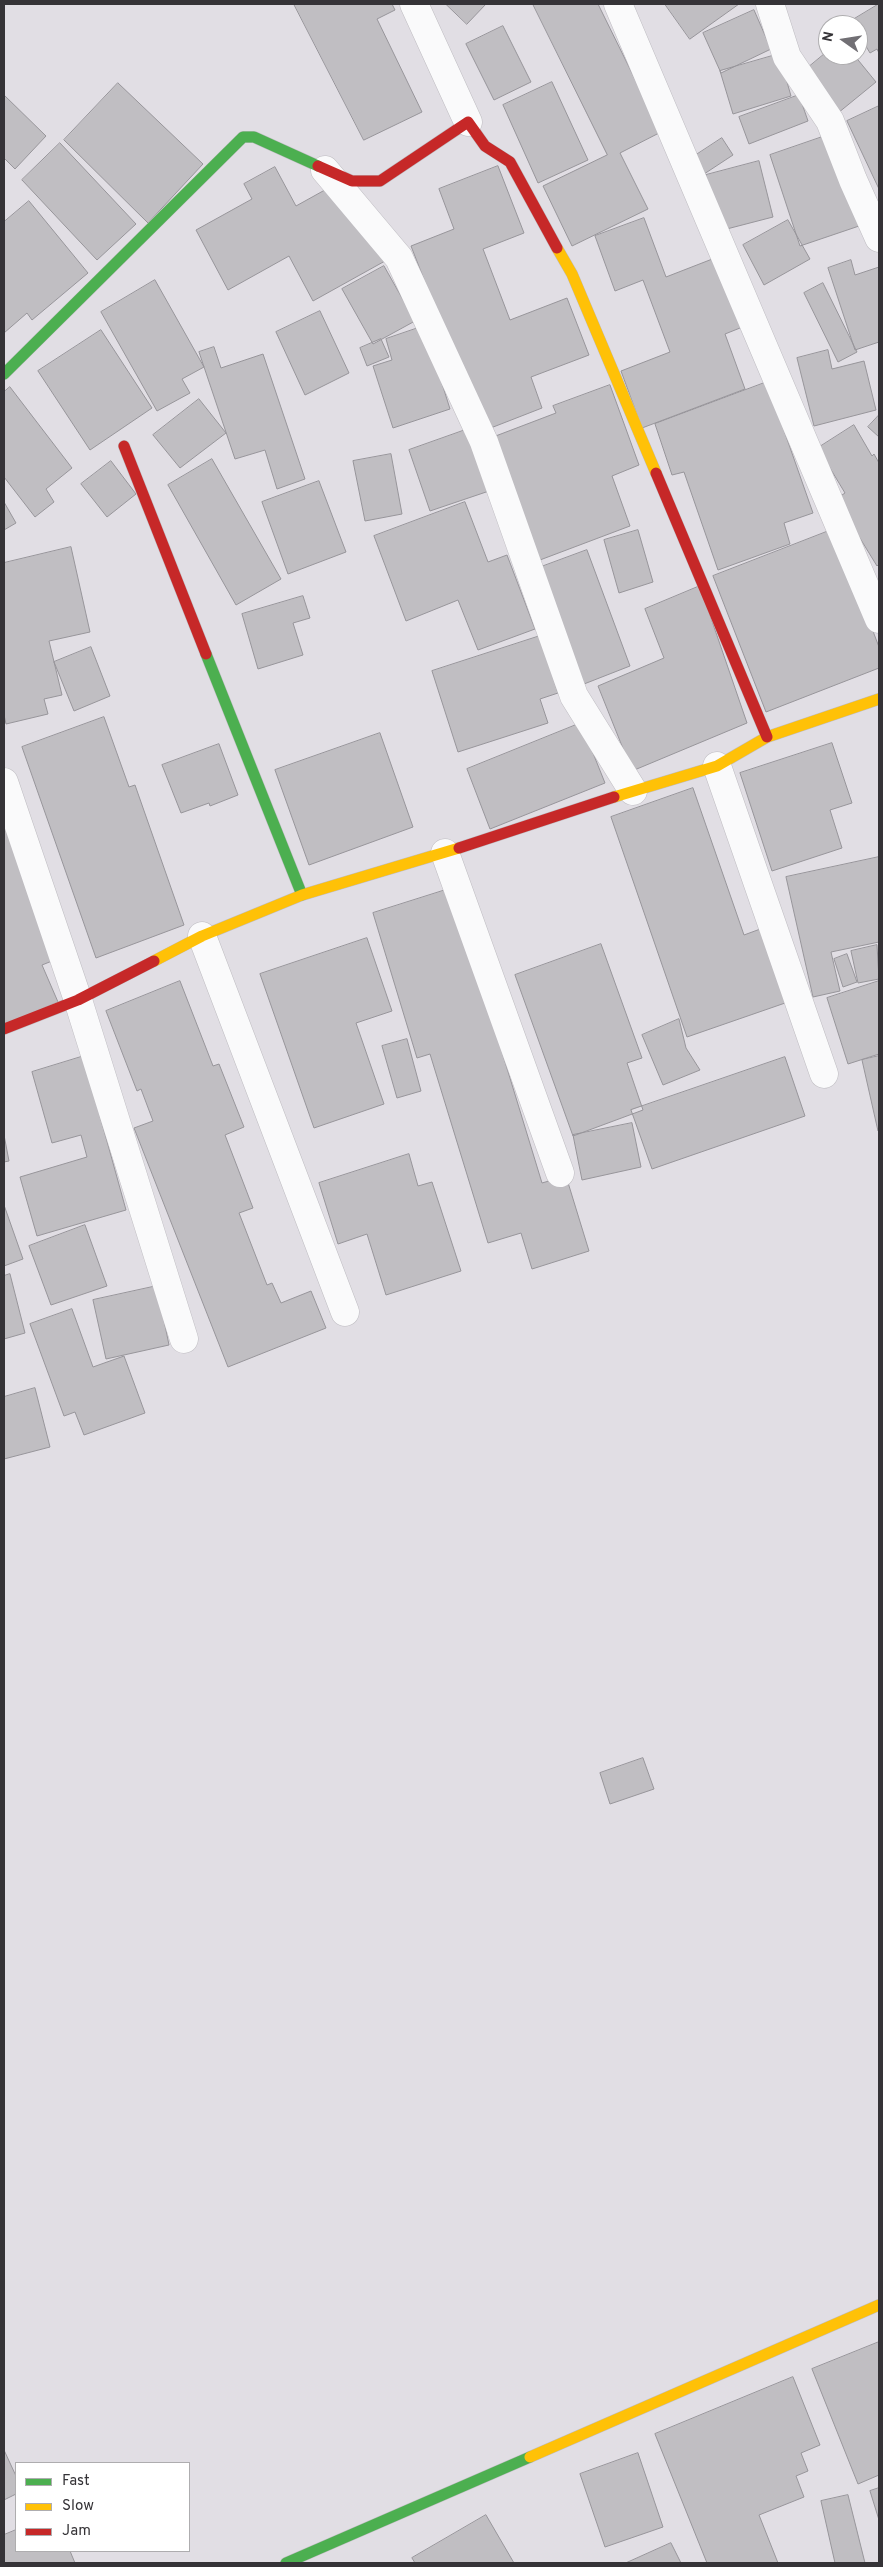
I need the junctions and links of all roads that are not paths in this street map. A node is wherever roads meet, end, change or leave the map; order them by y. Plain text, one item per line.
1 (414, 4) edge
2 (618, 4) edge
3 (770, 4) edge
4 (468, 122) junction
5 (325, 170) junction
6 (879, 238) edge
7 (4, 374) edge
8 (124, 446) dead end
9 (879, 619) edge
10 (879, 699) edge
11 (767, 737) junction
12 (718, 766) junction
13 (4, 782) edge
14 (633, 791) junction
15 (445, 853) junction
16 (302, 895) junction
17 (202, 936) junction
18 (78, 1000) junction
19 (4, 1029) edge
20 (824, 1074) dead end
21 (560, 1173) dead end
22 (345, 1312) dead end
23 (184, 1339) dead end
24 (879, 2305) edge
25 (286, 2563) edge

1 - 4 street
2 - 9 street
3 - 6 street
4 - 5 street
4 - 11 street
5 - 7 street
5 - 14 street
8 - 16 street
10 - 11 street
11 - 12 street
12 - 14 street
12 - 20 street
13 - 18 street
14 - 15 street
15 - 16 street
15 - 21 street
16 - 17 street
17 - 18 street
17 - 22 street
18 - 19 street
18 - 23 street
24 - 25 street

